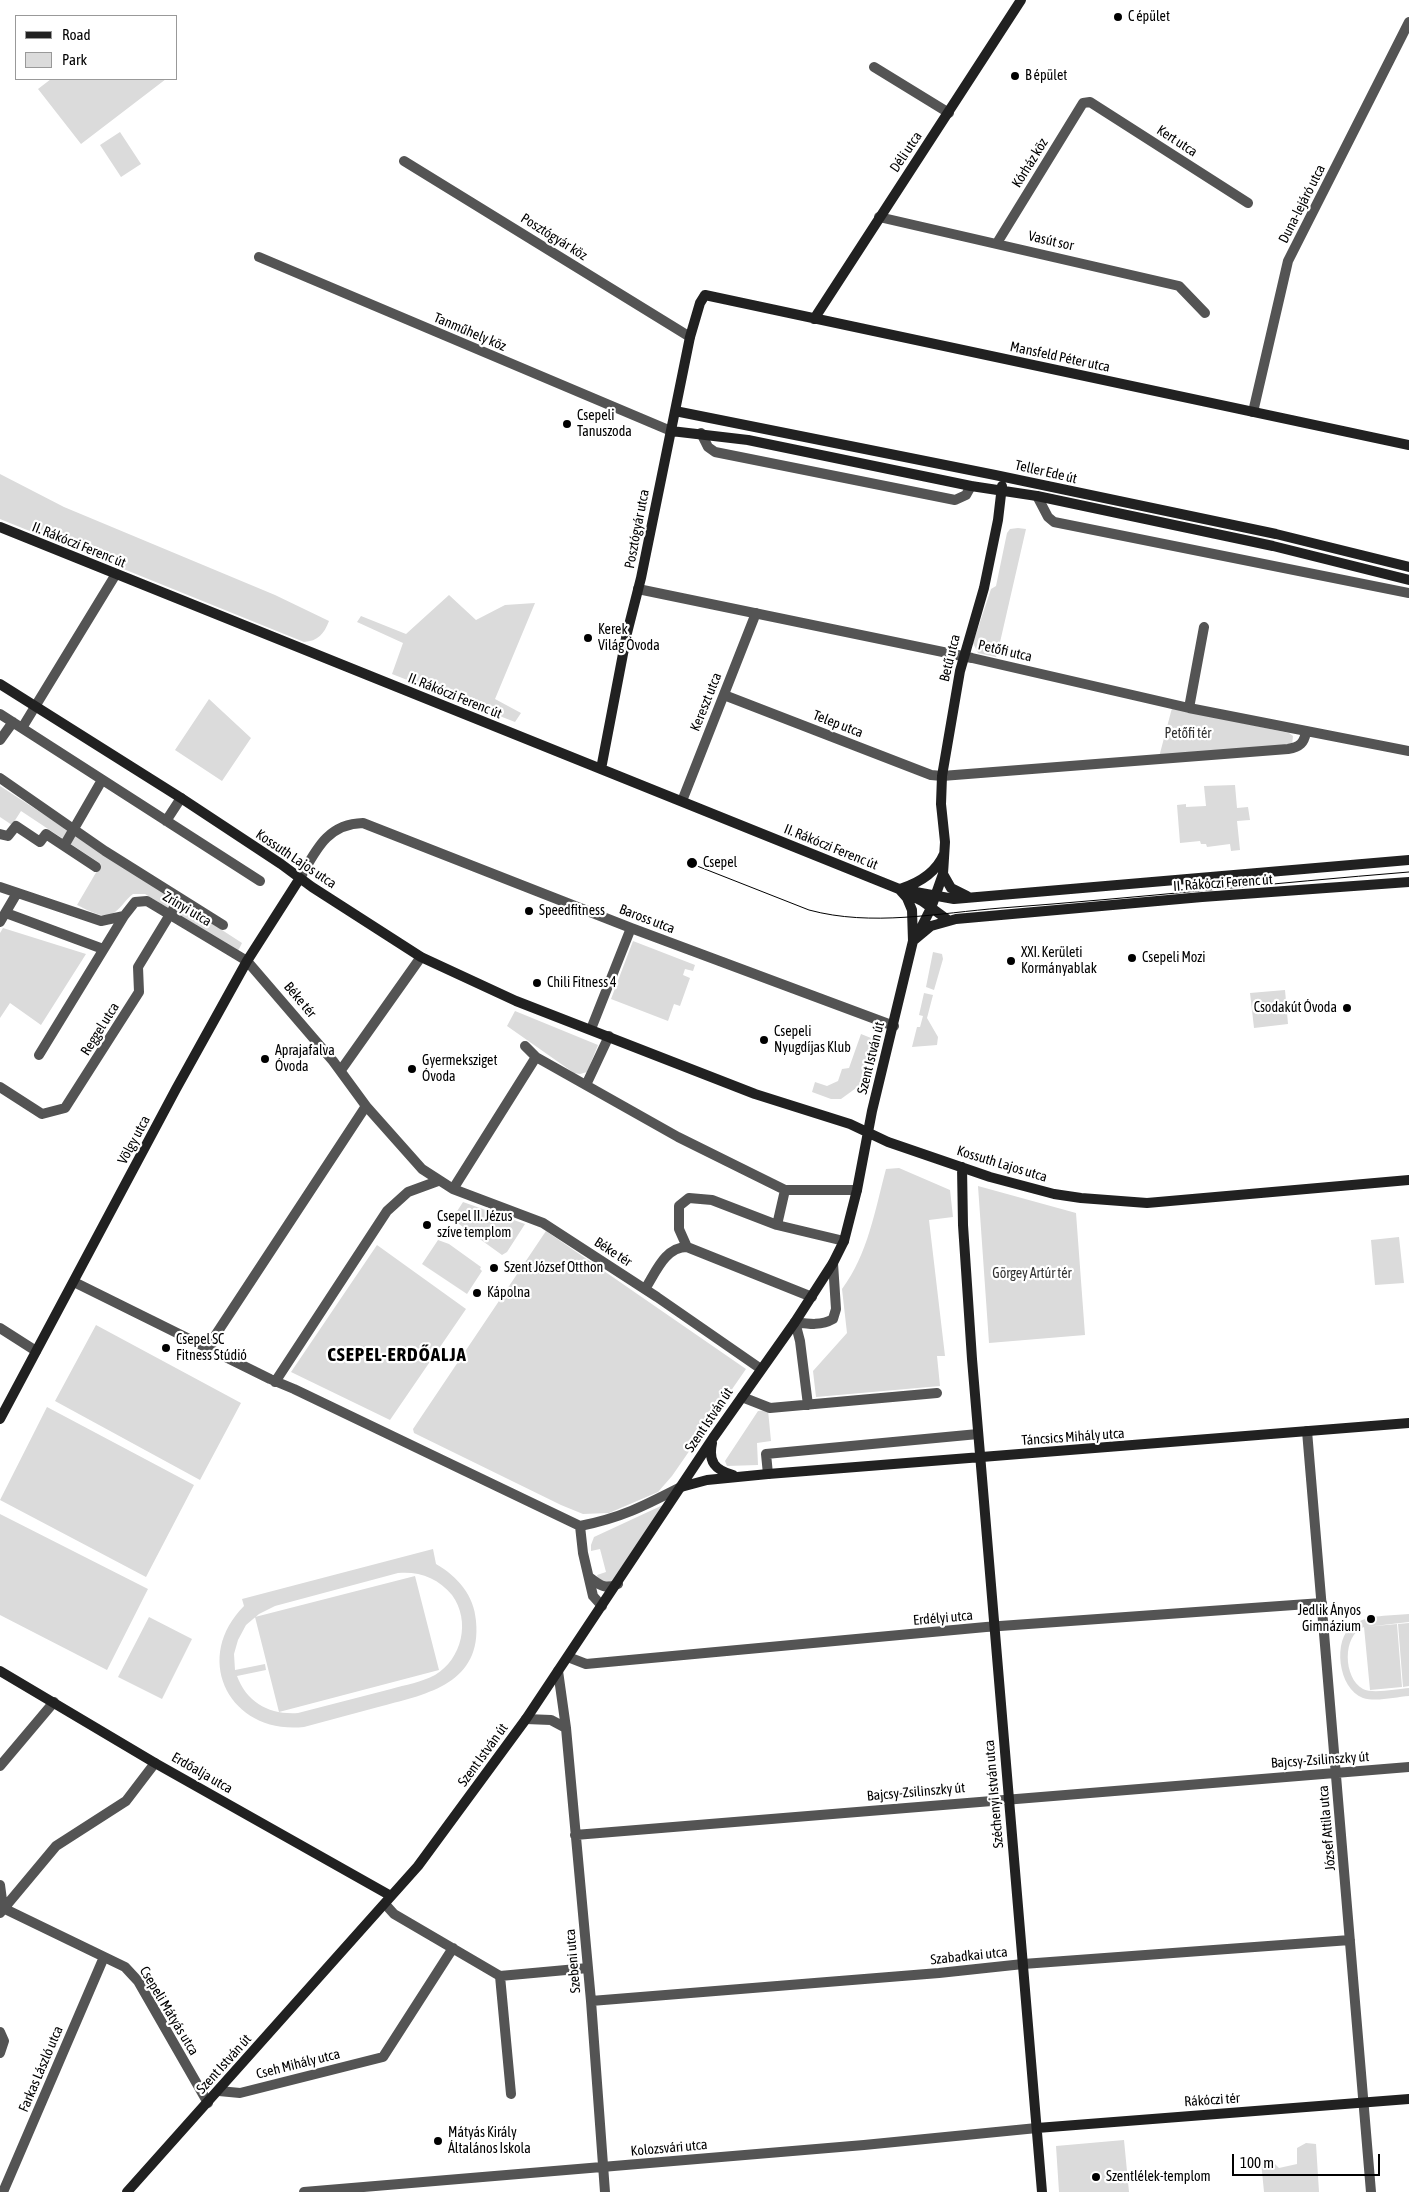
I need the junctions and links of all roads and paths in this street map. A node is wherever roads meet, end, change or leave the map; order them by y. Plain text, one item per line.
1 (1021, 0) edge
2 (1409, 22) edge
3 (874, 67) dead end
4 (1090, 102) joint
5 (949, 113) junction
6 (404, 161) dead end
7 (1248, 203) dead end
8 (879, 217) junction
9 (997, 243) junction
10 (258, 257) dead end
11 (704, 295) joint
12 (1205, 313) dead end
13 (814, 319) junction
14 (690, 337) junction
15 (675, 411) junction
16 (1253, 412) junction
17 (671, 431) junction
18 (701, 433) junction
19 (1409, 445) edge
20 (995, 475) junction
21 (971, 486) junction
22 (1002, 491) junction
23 (1036, 496) junction
24 (0, 527) edge
25 (1409, 567) edge
26 (116, 574) junction
27 (1409, 580) edge
28 (638, 588) junction
29 (1409, 593) edge
30 (756, 614) junction
31 (1204, 627) dead end
32 (964, 656) junction
33 (0, 684) edge
34 (724, 695) junction
35 (35, 706) junction
36 (1189, 708) junction
37 (0, 714) edge
38 (13, 722) junction
39 (22, 728) junction
40 (1306, 732) junction
41 (0, 740) edge
42 (1409, 751) edge
43 (601, 769) junction
44 (942, 776) junction
45 (0, 778) edge
46 (102, 780) junction
47 (181, 798) junction
48 (682, 801) junction
49 (166, 821) junction
50 (74, 830) junction
51 (0, 834) edge
52 (64, 846) junction
53 (945, 852) junction
54 (1409, 860) edge
55 (96, 867) dead end
56 (944, 874) junction
57 (300, 878) junction
58 (260, 881) dead end
59 (1409, 882) edge
60 (0, 887) edge
61 (899, 890) junction
62 (17, 893) junction
63 (936, 896) junction
64 (971, 897) junction
65 (180, 898) junction
66 (931, 908) junction
67 (169, 915) junction
68 (124, 916) junction
69 (3, 917) edge
70 (948, 920) junction
71 (223, 925) dead end
72 (631, 928) junction
73 (914, 941) junction
74 (103, 948) junction
75 (422, 957) junction
76 (247, 961) junction
77 (894, 1026) junction
78 (591, 1029) junction
79 (609, 1036) junction
80 (525, 1046) dead end
81 (39, 1055) dead end
82 (536, 1057) junction
83 (341, 1070) junction
84 (586, 1085) junction
85 (0, 1087) edge
86 (366, 1106) junction
87 (868, 1133) junction
88 (962, 1167) junction
89 (1409, 1180) edge
90 (438, 1181) junction
91 (453, 1189) junction
92 (785, 1190) junction
93 (857, 1190) junction
94 (777, 1225) junction
95 (844, 1240) junction
96 (687, 1247) junction
97 (833, 1263) junction
98 (74, 1282) junction
99 (645, 1289) junction
100 (812, 1296) junction
101 (795, 1322) junction
102 (0, 1328) edge
103 (207, 1348) junction
104 (36, 1351) junction
105 (761, 1369) junction
106 (275, 1382) junction
107 (937, 1393) dead end
108 (742, 1397) junction
109 (808, 1404) junction
110 (0, 1419) edge
111 (1409, 1424) edge
112 (1307, 1431) junction
113 (978, 1434) junction
114 (713, 1438) junction
115 (980, 1458) junction
116 (768, 1474) junction
117 (739, 1477) junction
118 (681, 1487) junction
119 (580, 1526) junction
120 (589, 1577) junction
121 (618, 1584) junction
122 (1322, 1603) junction
123 (602, 1606) junction
124 (994, 1627) junction
125 (568, 1657) junction
126 (0, 1671) edge
127 (558, 1672) junction
128 (54, 1702) junction
129 (526, 1719) junction
130 (566, 1728) junction
131 (155, 1763) junction
132 (0, 1766) edge
133 (1409, 1767) edge
134 (1335, 1772) junction
135 (1008, 1798) junction
136 (575, 1835) junction
137 (0, 1885) edge
138 (388, 1900) junction
139 (2, 1910) edge
140 (1350, 1940) junction
141 (453, 1948) junction
142 (104, 1957) junction
143 (1023, 1964) junction
144 (588, 1968) junction
145 (500, 1976) junction
146 (591, 2001) junction
147 (0, 2032) edge
148 (0, 2053) edge
149 (219, 2091) junction
150 (511, 2094) dead end
151 (1409, 2099) edge
152 (208, 2103) junction
153 (1364, 2103) junction
154 (1037, 2128) junction
155 (603, 2167) junction
156 (4, 2192) edge
157 (127, 2192) edge
158 (304, 2192) edge
159 (605, 2192) edge
160 (1042, 2192) edge
161 (1371, 2192) edge

1 - 5 street, Déli utca
2 - 16 street, Duna-lejáró utca
3 - 5 street
4 - 7 street, Kert utca
4 - 9 street, Kórház köz
5 - 8 street, Déli utca
6 - 14 street, Posztógyár köz
8 - 9 street, Vasút sor
8 - 13 street, Déli utca
9 - 12 street, Vasút sor
10 - 17 street, Tanműhely köz
11 - 13 street, Mansfeld Péter utca
11 - 14 street, Posztógyár utca
13 - 16 street, Mansfeld Péter utca
14 - 15 street, Posztógyár utca
15 - 17 street, Posztógyár utca
15 - 20 street, Teller Ede út
16 - 19 street, Mansfeld Péter utca
17 - 18 street, Teller Ede út
17 - 28 street, Posztógyár utca
18 - 21 street, Teller Ede út
18 - 21 street
20 - 22 street
20 - 25 street, Teller Ede út
21 - 22 street, Teller Ede út
22 - 23 street, Teller Ede út
22 - 32 street, Betű utca
23 - 27 street, Teller Ede út
23 - 29 street, Teller Ede út
24 - 26 street, II. Rákóczi Ferenc út
26 - 35 street
26 - 43 street, II. Rákóczi Ferenc út
28 - 30 street, Petőfi utca
28 - 43 street, Posztógyár utca
30 - 32 street, Petőfi utca
30 - 34 street, Kereszt utca
31 - 36 street
32 - 36 street, Petőfi utca
32 - 44 street, Betű utca
33 - 35 street, Kossuth Lajos utca
34 - 44 street, Telep utca
34 - 48 street, Kereszt utca
35 - 39 street
35 - 47 street, Kossuth Lajos utca
36 - 40 street, Petőfi utca
37 - 38 street
38 - 39 street
38 - 41 street
39 - 46 street
40 - 42 street, Petőfi utca
40 - 44 street
43 - 48 street, II. Rákóczi Ferenc út
44 - 53 street, Betű utca
45 - 50 street
46 - 49 street
46 - 50 street
47 - 49 street
47 - 57 street, Kossuth Lajos utca
48 - 61 street, II. Rákóczi Ferenc út
49 - 58 street
50 - 52 street
50 - 65 street
51 - 52 street
52 - 55 street
53 - 56 street, Betű utca
53 - 61 street
54 - 64 street, II. Rákóczi Ferenc út
56 - 63 street, Betű utca
56 - 64 street
57 - 72 street, Baross utca
57 - 75 street, Kossuth Lajos utca
57 - 76 street, Völgy utca
59 - 70 street, II. Rákóczi Ferenc út
60 - 62 street
61 - 63 street, II. Rákóczi Ferenc út
61 - 66 street, II. Rákóczi Ferenc út
61 - 73 street, Szent István út
62 - 68 street
62 - 69 street
63 - 64 street, II. Rákóczi Ferenc út
63 - 66 street, Betű utca
65 - 67 street, Reggel utca
65 - 71 street
66 - 70 street, II. Rákóczi Ferenc út
66 - 73 street, Szent István út
67 - 68 street, Zrínyi utca
67 - 76 street, Zrínyi utca
67 - 85 street, Reggel utca
68 - 74 street
69 - 74 street
70 - 73 street
72 - 77 street, Baross utca
72 - 78 street
73 - 77 street, Szent István út
74 - 81 street
75 - 78 street, Kossuth Lajos utca
75 - 83 street
76 - 83 street, Béke tér
76 - 98 street, Völgy utca
77 - 87 street, Szent István út
78 - 79 street, Kossuth Lajos utca
79 - 84 street
79 - 87 street, Kossuth Lajos utca
80 - 82 street
82 - 84 street
82 - 91 street
83 - 86 street, Béke tér
84 - 92 street
86 - 90 street, Béke tér
86 - 103 street
87 - 88 street, Kossuth Lajos utca
87 - 93 street, Szent István út
88 - 89 street, Kossuth Lajos utca
88 - 113 street
90 - 91 street, Béke tér
90 - 106 street
91 - 99 street, Béke tér
92 - 93 street
92 - 94 street
93 - 95 street, Szent István út
94 - 95 street
94 - 96 street
95 - 97 street, Szent István út
96 - 99 street
96 - 100 street
97 - 100 street, Szent István út
97 - 101 street
98 - 103 street
98 - 104 street, Völgy utca
99 - 105 street, Béke tér
100 - 101 street, Szent István út
101 - 105 street, Szent István út
101 - 109 street
102 - 104 street
103 - 106 street
104 - 110 street, Völgy utca
105 - 108 street, Szent István út
106 - 119 street
107 - 109 street
108 - 109 street
108 - 114 street, Szent István út
111 - 112 street, Táncsics Mihály utca
112 - 115 street, Táncsics Mihály utca
112 - 122 street, József Attila utca
113 - 115 street
113 - 116 street
114 - 117 street, Táncsics Mihály utca
114 - 118 street, Szent István út
115 - 116 street, Táncsics Mihály utca
115 - 124 street, Széchenyi István utca
116 - 117 street, Táncsics Mihály utca
117 - 118 street, Táncsics Mihály utca
118 - 119 street
118 - 121 street, Szent István út
119 - 120 street
120 - 121 street
120 - 123 street
121 - 123 street, Szent István út
122 - 124 street, Erdélyi utca
122 - 134 street, József Attila utca
123 - 125 street, Szent István út
124 - 125 street, Erdélyi utca
124 - 135 street, Széchenyi István utca
125 - 127 street, Szent István út
126 - 128 street, Erdőalja utca
127 - 129 street, Szent István út
127 - 130 street, Szebeni utca
128 - 131 street, Erdőalja utca
128 - 132 street
129 - 130 street
129 - 138 street, Szent István út
130 - 136 street, Szebeni utca
131 - 138 street, Erdőalja utca
131 - 139 street
133 - 134 street, Bajcsy-Zsilinszky út
134 - 135 street, Bajcsy-Zsilinszky út
134 - 140 street, József Attila utca
135 - 136 street, Bajcsy-Zsilinszky út
135 - 143 street, Széchenyi István utca
136 - 144 street, Szebeni utca
137 - 139 street
138 - 141 street
138 - 149 street, Szent István út
139 - 142 street, Csepeli Mátyás utca
140 - 143 street, Szabadkai utca
140 - 153 street, József Attila utca
141 - 145 street
141 - 149 street, Cseh Mihály utca
142 - 152 street, Csepeli Mátyás utca
142 - 156 street, Farkas László utca
143 - 146 street, Szabadkai utca
143 - 154 street, Széchenyi István utca
144 - 145 street
144 - 146 street, Szebeni utca
145 - 150 street
146 - 155 street, Szebeni utca
147 - 148 street
149 - 152 street, Szent István út
151 - 153 street
152 - 157 street, Szent István út
153 - 154 street, Rákóczi tér
153 - 161 street
154 - 155 street, Kolozsvári utca
154 - 160 street
155 - 158 street, Kolozsvári utca
155 - 159 street, Szebeni utca

